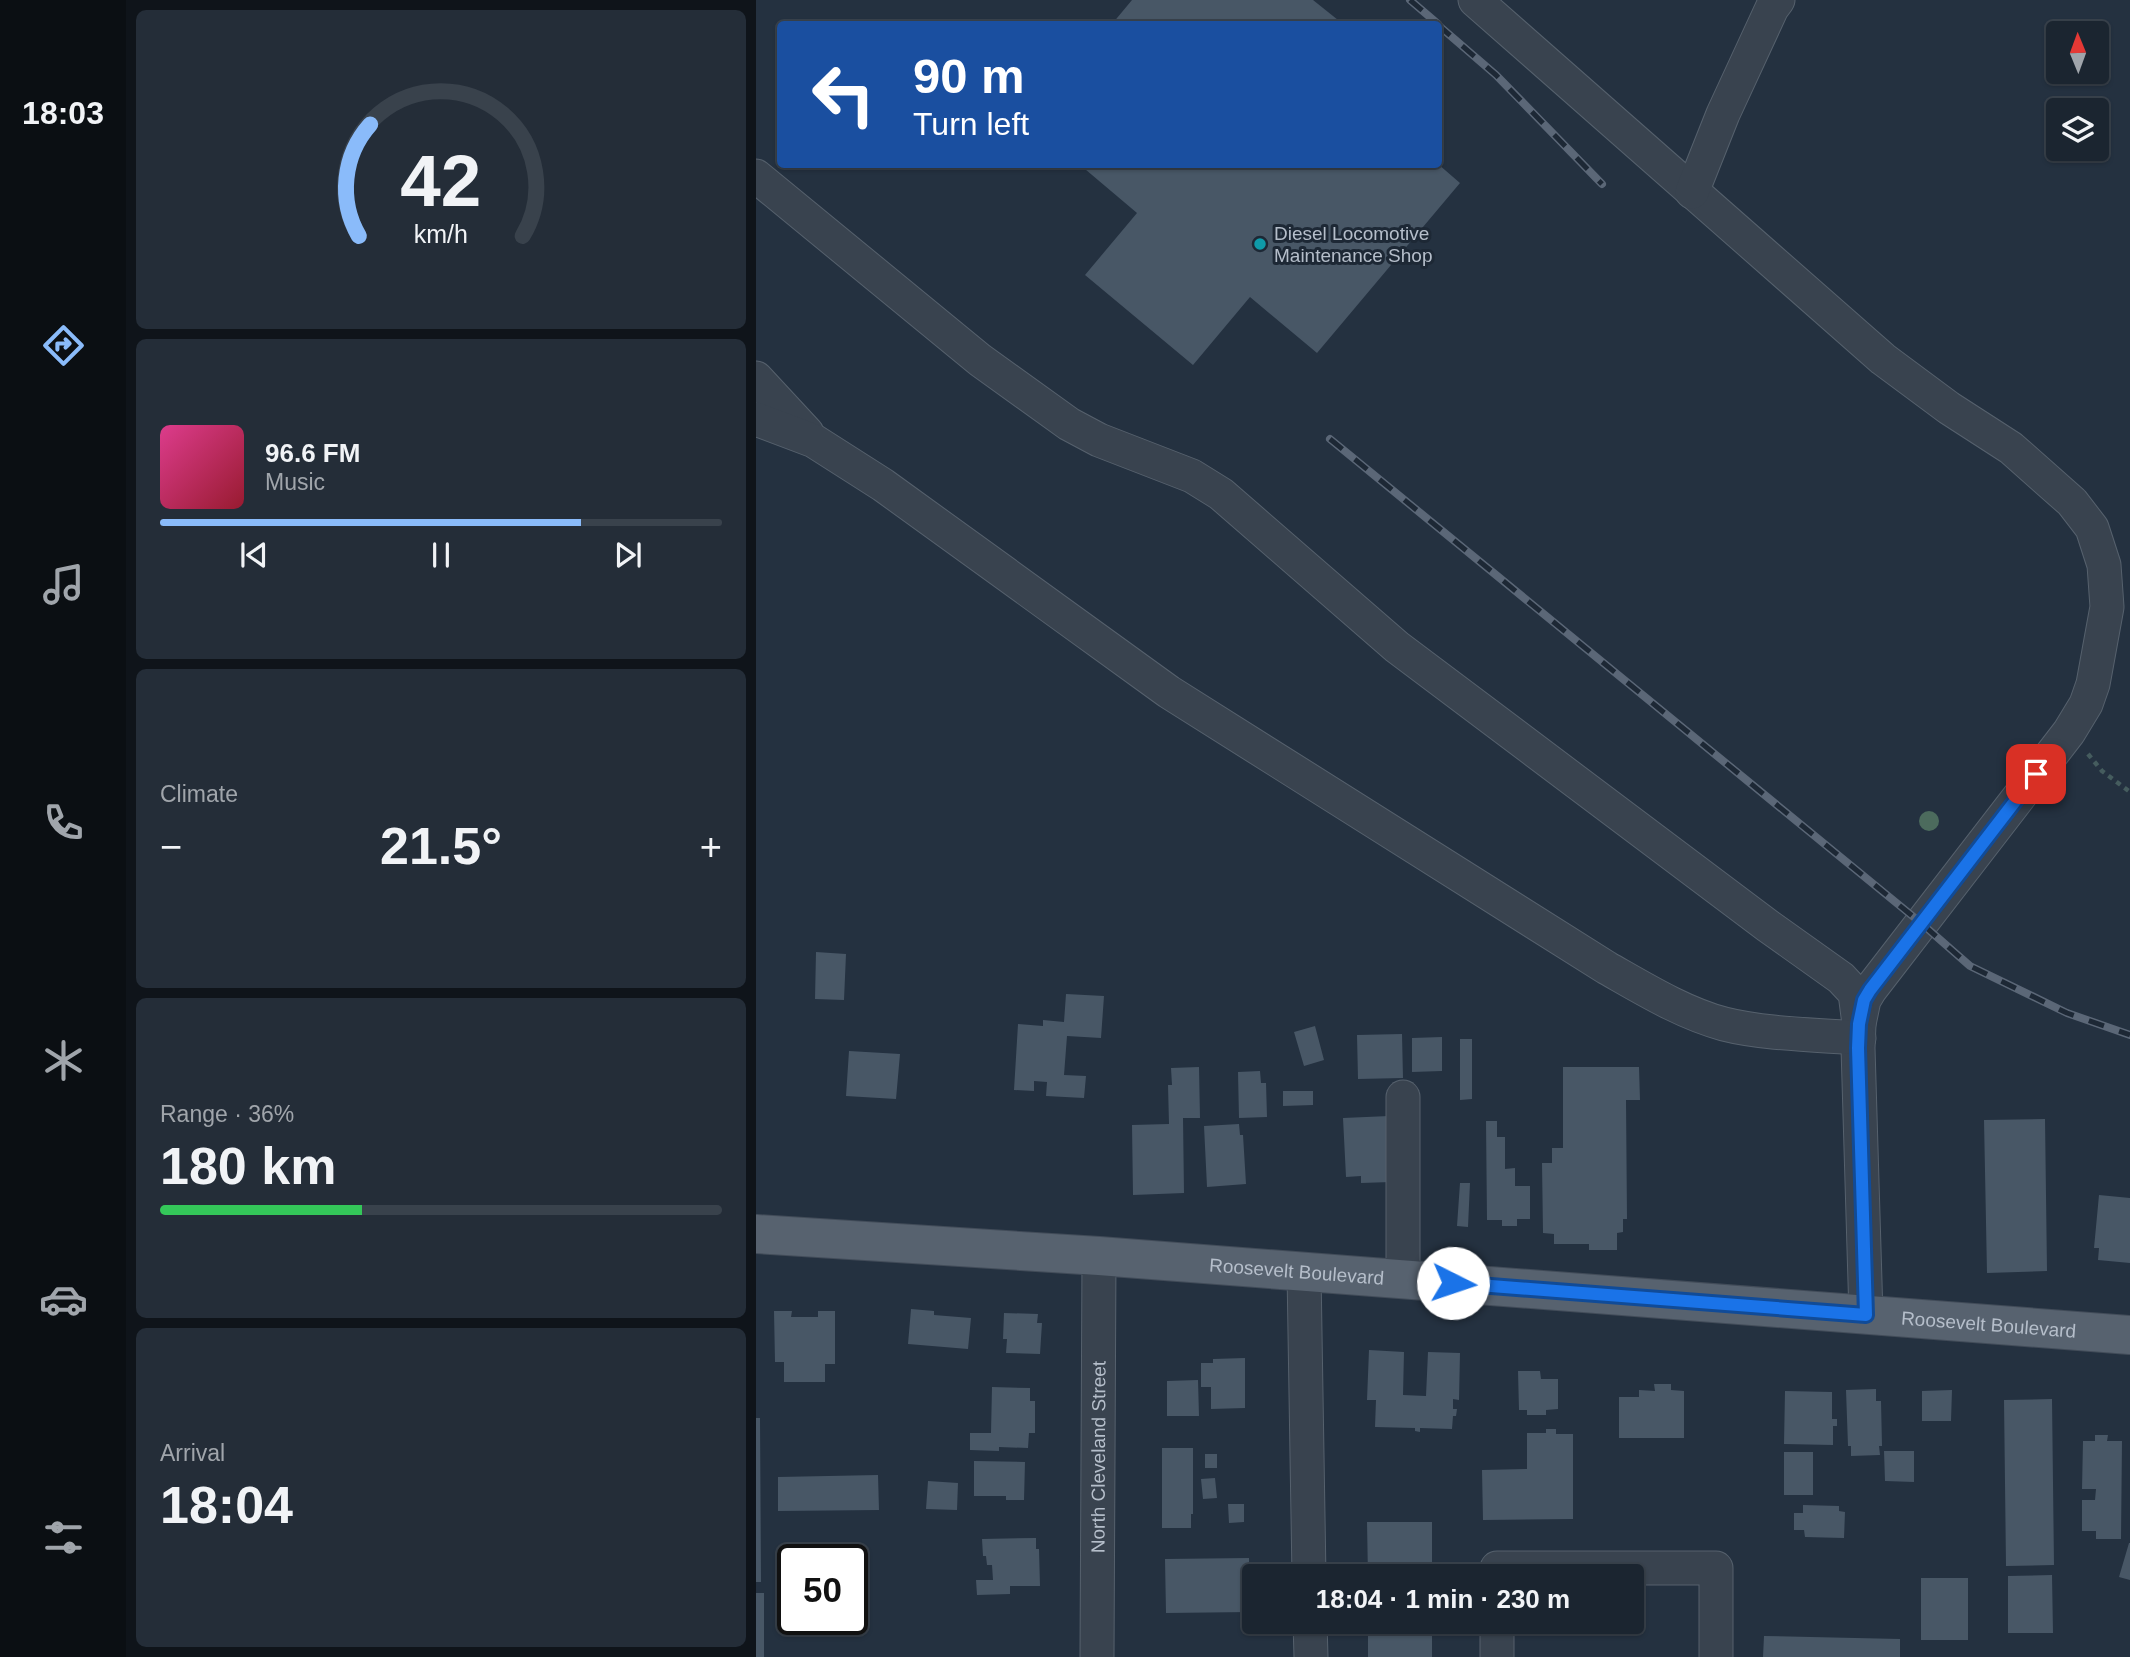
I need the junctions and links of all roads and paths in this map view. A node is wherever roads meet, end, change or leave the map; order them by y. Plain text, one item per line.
1 (1475, 0) edge
2 (1778, 0) edge
3 (756, 176) edge
4 (1692, 192) junction
5 (756, 378) edge
6 (756, 419) edge
7 (814, 441) junction
8 (2069, 732) junction
9 (2130, 792) edge
10 (1859, 1031) junction
11 (1403, 1097) dead end
12 (756, 1234) edge
13 (1099, 1256) junction
14 (1304, 1272) junction
15 (1403, 1279) junction
16 (1866, 1315) junction
17 (2130, 1335) edge
18 (1309, 1564) edge
19 (1644, 1568) edge
20 (1310, 1634) edge
21 (1497, 1634) edge
22 (1097, 1657) edge
23 (1311, 1657) edge
24 (1497, 1657) edge
25 (1716, 1657) edge

1 - 4 street
2 - 4 street
3 - 10 street
4 - 8 street
5 - 7 street
6 - 7 street
7 - 10 street
8 - 9 path
8 - 10 street
10 - 16 street
11 - 15 street
12 - 13 main road, Roosevelt Boulevard
13 - 14 main road, Roosevelt Boulevard
13 - 22 street, North Cleveland Street
14 - 15 main road, Roosevelt Boulevard
14 - 18 street
15 - 16 main road, Roosevelt Boulevard
16 - 17 main road, Roosevelt Boulevard
19 - 25 street
20 - 23 street
21 - 24 street

